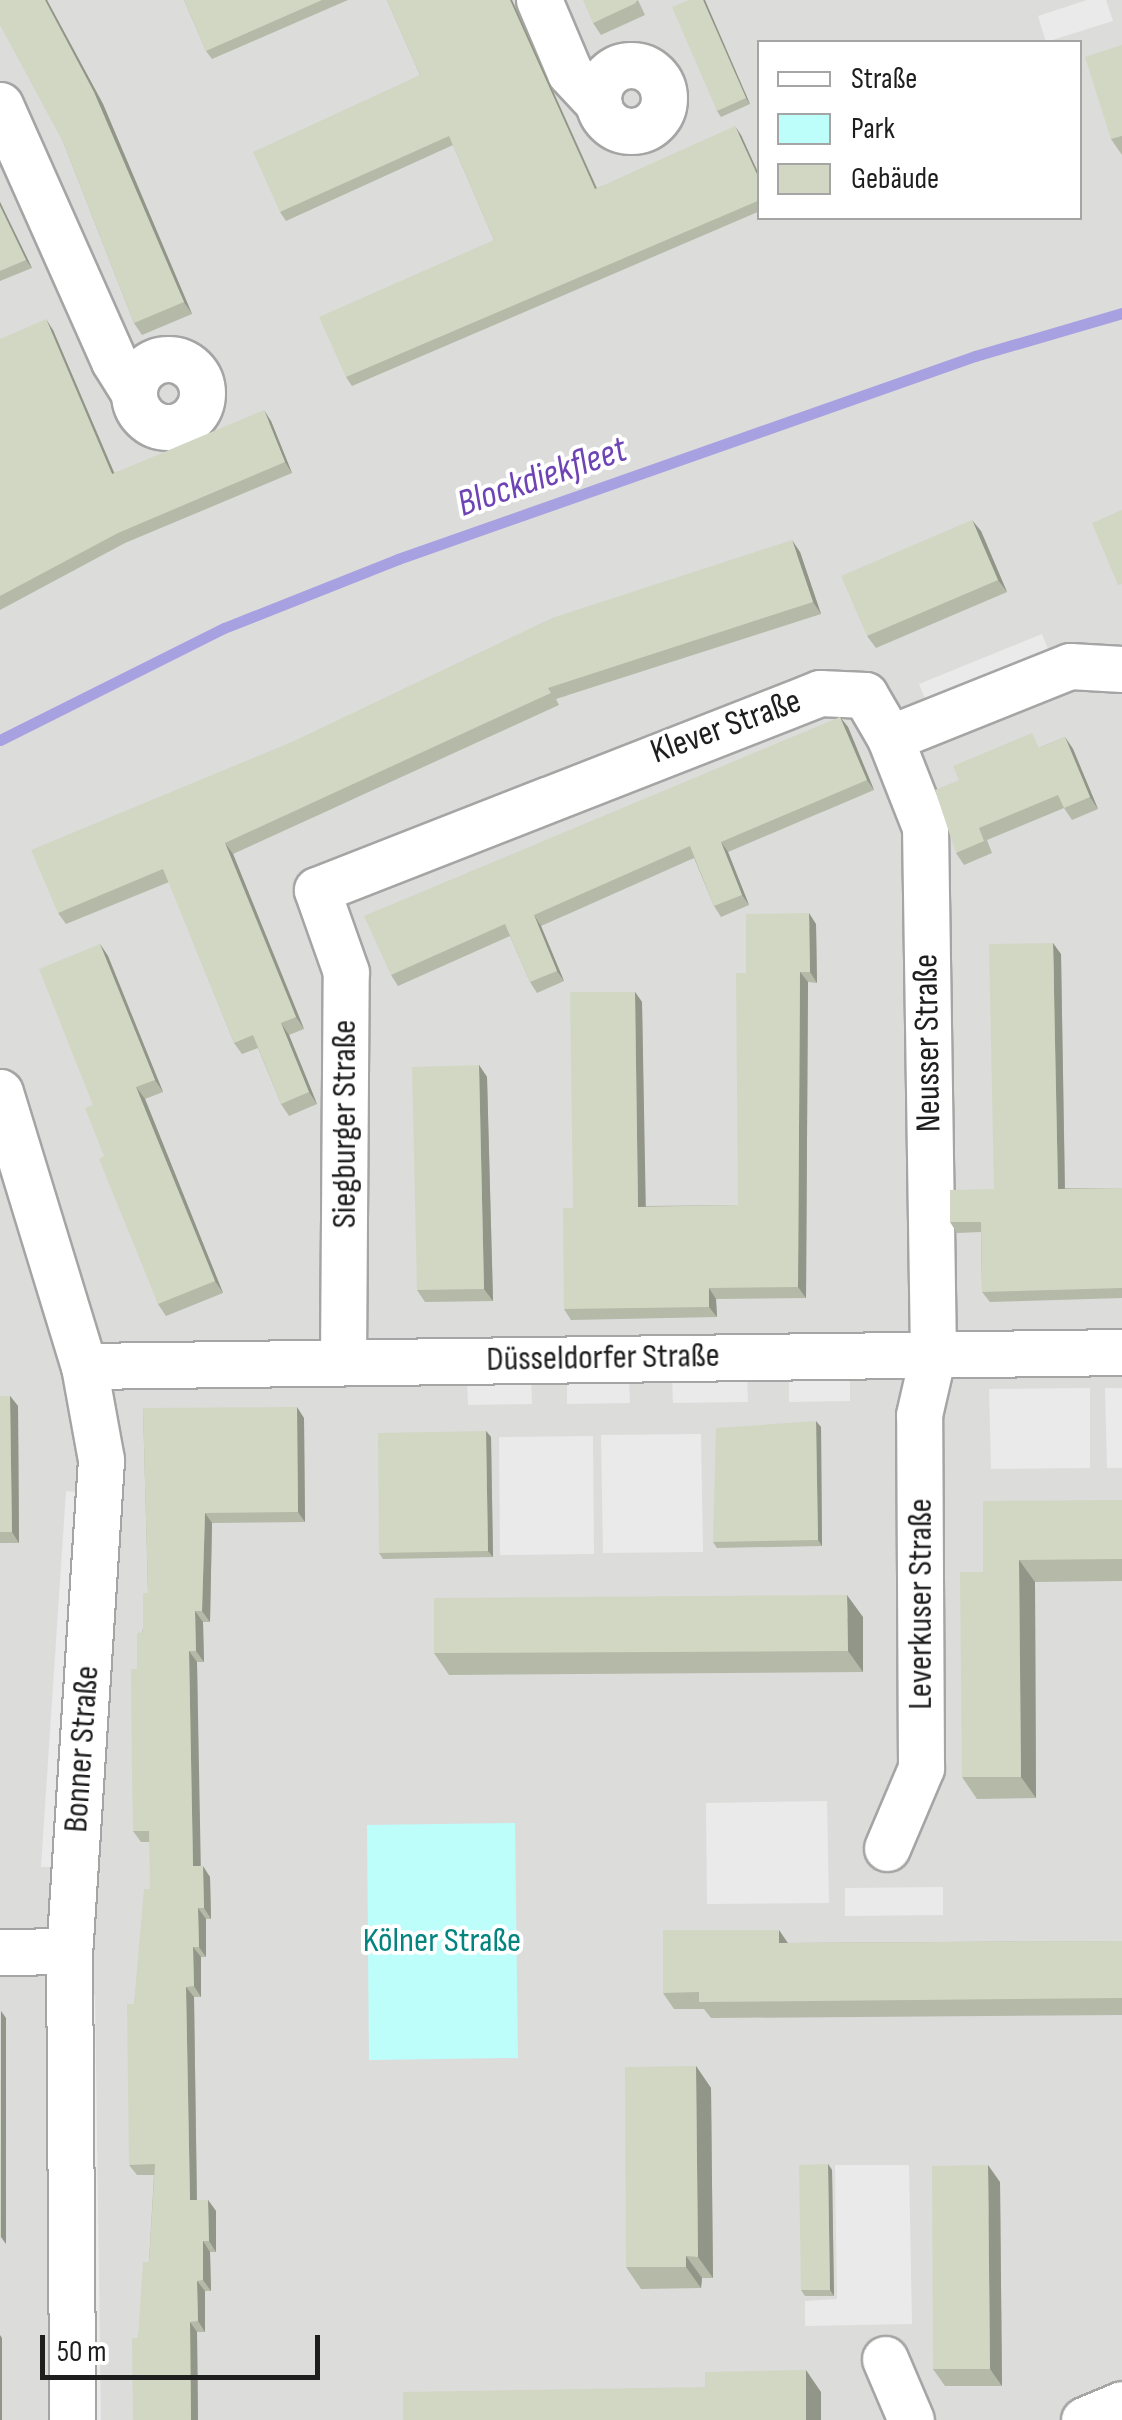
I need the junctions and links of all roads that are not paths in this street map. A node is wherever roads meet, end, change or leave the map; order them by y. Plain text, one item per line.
1 (539, 0) edge
2 (599, 104) dead end
3 (0, 106) edge
4 (134, 391) dead end
5 (1122, 669) edge
6 (890, 738) junction
7 (316, 890) joint
8 (0, 1092) edge
9 (1122, 1352) edge
10 (933, 1354) junction
11 (343, 1362) junction
12 (84, 1366) junction
13 (887, 1848) dead end
14 (0, 1952) edge
15 (69, 1952) junction
16 (885, 2358) dead end
17 (1122, 2404) edge
18 (72, 2420) edge
19 (911, 2420) edge
20 (1084, 2420) edge

1 - 2 street
3 - 4 street
5 - 6 street
6 - 7 street, Klever Straße
6 - 10 street, Neusser Straße
7 - 11 street, Siegburger Straße
8 - 12 street, Bonner Straße
9 - 10 street, Düsseldorfer Straße
10 - 11 street, Düsseldorfer Straße
10 - 13 street, Leverkuser Straße
11 - 12 street, Düsseldorfer Straße
12 - 15 street, Bonner Straße
14 - 15 street
15 - 18 street, Bonner Straße
16 - 19 street
17 - 20 street

